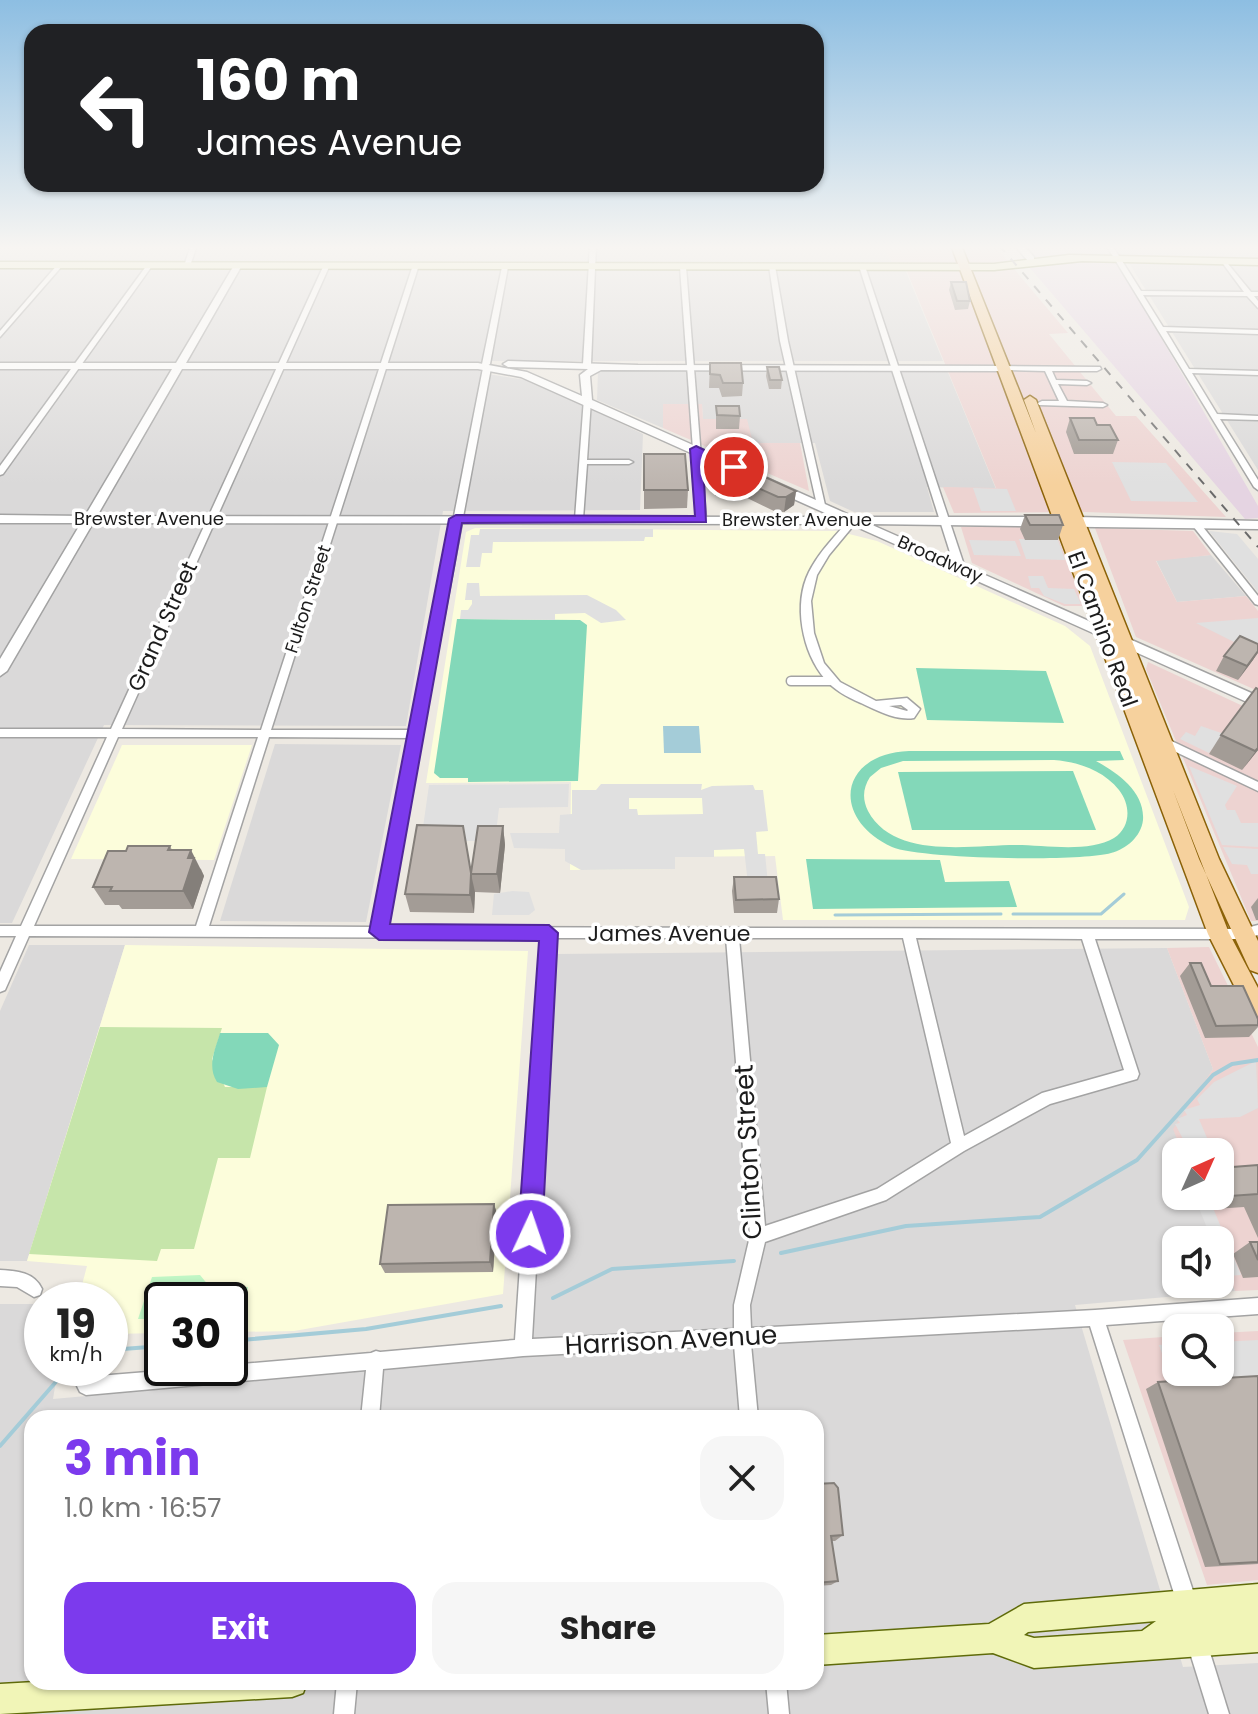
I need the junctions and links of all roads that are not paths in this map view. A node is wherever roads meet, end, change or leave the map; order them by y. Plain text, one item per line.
1 (106, 325) edge
2 (203, 325) edge
3 (300, 325) edge
4 (396, 325) edge
5 (493, 325) edge
6 (589, 325) edge
7 (688, 325) edge
8 (783, 325) edge
9 (881, 325) edge
10 (994, 325) edge
11 (1160, 325) edge
12 (1163, 329) junction
13 (1258, 332) edge
14 (0, 366) edge
15 (76, 366) junction
16 (179, 366) junction
17 (281, 366) junction
18 (383, 366) junction
19 (484, 366) junction
20 (565, 366) junction
21 (691, 367) junction
22 (791, 367) junction
23 (895, 368) junction
24 (1011, 368) junction
25 (1047, 368) junction
26 (1097, 369) dead end
27 (1187, 371) junction
28 (1258, 373) edge
29 (524, 374) junction
30 (586, 375) junction
31 (1054, 382) junction
32 (546, 383) junction
33 (1087, 383) dead end
34 (587, 400) junction
35 (1042, 403) dead end
36 (1064, 404) junction
37 (1103, 405) dead end
38 (1214, 416) junction
39 (1258, 418) edge
40 (696, 449) junction
41 (584, 462) junction
42 (629, 462) dead end
43 (1246, 468) junction
44 (1258, 468) edge
45 (0, 472) edge
46 (1258, 487) edge
47 (821, 505) junction
48 (0, 519) edge
49 (89, 519) junction
50 (211, 519) junction
51 (333, 519) junction
52 (456, 519) junction
53 (579, 519) junction
54 (702, 520) junction
55 (854, 520) junction
56 (946, 520) junction
57 (1072, 521) junction
58 (1196, 524) junction
59 (1258, 525) edge
60 (960, 568) junction
61 (1258, 602) edge
62 (1114, 637) junction
63 (0, 671) edge
64 (791, 681) dead end
65 (832, 681) junction
66 (1258, 702) edge
67 (880, 703) dead end
68 (0, 733) edge
69 (114, 733) junction
70 (265, 734) junction
71 (415, 734) junction
72 (1161, 740) junction
73 (1258, 787) edge
74 (0, 931) edge
75 (25, 931) junction
76 (201, 931) junction
77 (379, 932) junction
78 (908, 932) junction
79 (549, 933) junction
80 (732, 933) junction
81 (1087, 933) junction
82 (1219, 934) junction
83 (1253, 934) edge
84 (1258, 964) edge
85 (0, 986) edge
86 (1258, 1010) edge
87 (959, 1146) junction
88 (758, 1236) junction
89 (0, 1278) edge
90 (24, 1282) edge
91 (1258, 1306) edge
92 (1095, 1318) junction
93 (741, 1336) junction
94 (523, 1348) junction
95 (376, 1359) junction
96 (128, 1382) edge
97 (371, 1410) edge
98 (748, 1410) edge
99 (1258, 1598) edge
100 (1187, 1603) junction
101 (1258, 1624) edge
102 (1258, 1637) edge
103 (993, 1638) junction
104 (1197, 1643) junction
105 (1147, 1645) junction
106 (824, 1649) edge
107 (155, 1690) edge
108 (346, 1690) edge
109 (777, 1690) edge
110 (0, 1699) edge
111 (344, 1714) edge
112 (779, 1714) edge
113 (1219, 1714) edge

1 - 15 street
2 - 16 street
3 - 17 street, Grand Street
4 - 18 street, Fulton Street
5 - 19 street
6 - 30 street
7 - 21 street
8 - 22 street
9 - 23 street
10 - 24 main road, El Camino Real
11 - 12 street
12 - 13 street
12 - 27 street
14 - 15 street
15 - 16 street
15 - 45 street
16 - 17 street
16 - 49 street
17 - 18 street
17 - 50 street, Grand Street
18 - 19 street
18 - 51 street, Fulton Street
19 - 20 street
19 - 29 street, Broadway
19 - 52 street
20 - 29 street
20 - 30 street
21 - 22 street
21 - 30 street
21 - 40 street
22 - 23 street
22 - 47 street
23 - 24 street
23 - 56 street
24 - 25 street
24 - 57 main road, El Camino Real
25 - 26 street
25 - 31 street
27 - 28 street
27 - 38 street
29 - 32 street, Broadway
30 - 32 street
30 - 34 street
31 - 33 street
31 - 36 street
32 - 34 street, Broadway
34 - 40 street, Broadway
34 - 41 street
35 - 36 street
36 - 37 street
38 - 39 street
38 - 43 street
40 - 47 street, Broadway
40 - 54 street
41 - 42 street
41 - 53 street
43 - 44 street
43 - 46 street
47 - 55 street, Broadway
48 - 49 street, Brewster Avenue
49 - 50 street, Brewster Avenue
49 - 63 street
50 - 51 street, Brewster Avenue
50 - 69 street, Grand Street
51 - 52 street, Brewster Avenue
51 - 70 street, Fulton Street
52 - 53 street, Brewster Avenue
52 - 71 street
53 - 54 street, Brewster Avenue
54 - 55 street, Brewster Avenue
55 - 56 street, Brewster Avenue
55 - 60 street, Broadway
55 - 65 street
56 - 57 street, Brewster Avenue
56 - 60 street
57 - 58 street, Brewster Avenue
57 - 62 main road, El Camino Real
58 - 59 street, Brewster Avenue
58 - 61 street
60 - 62 street, Broadway
62 - 66 street, Broadway
62 - 72 main road, El Camino Real
62 - 82 main road, El Camino Real
64 - 65 street
65 - 67 street
68 - 69 street
69 - 70 street
69 - 75 street, Grand Street
70 - 71 street
70 - 76 street, Fulton Street
71 - 77 street
72 - 73 street
72 - 83 main road, El Camino Real
74 - 75 street, James Avenue
75 - 76 street, James Avenue
75 - 85 street, Grand Street
76 - 77 street, James Avenue
77 - 79 street, James Avenue
78 - 80 street, James Avenue
78 - 81 street, James Avenue
78 - 87 street
79 - 80 street, James Avenue
79 - 94 street
80 - 88 street, Clinton Street
81 - 82 street, James Avenue
81 - 87 street
82 - 83 street, James Avenue
82 - 86 main road, El Camino Real
83 - 84 main road, El Camino Real
87 - 88 street
88 - 93 street, Clinton Street
89 - 90 street
91 - 92 street, Harrison Avenue
92 - 93 street, Harrison Avenue
92 - 100 street
93 - 94 street, Harrison Avenue
93 - 98 street, Clinton Street
94 - 95 street, Harrison Avenue
95 - 96 street, Harrison Avenue
95 - 97 street
99 - 100 main road
100 - 101 main road
100 - 103 main road
100 - 105 main road
102 - 104 main road
103 - 105 main road
103 - 106 main road
104 - 105 main road
104 - 113 street
107 - 110 main road
108 - 111 street
109 - 112 street

